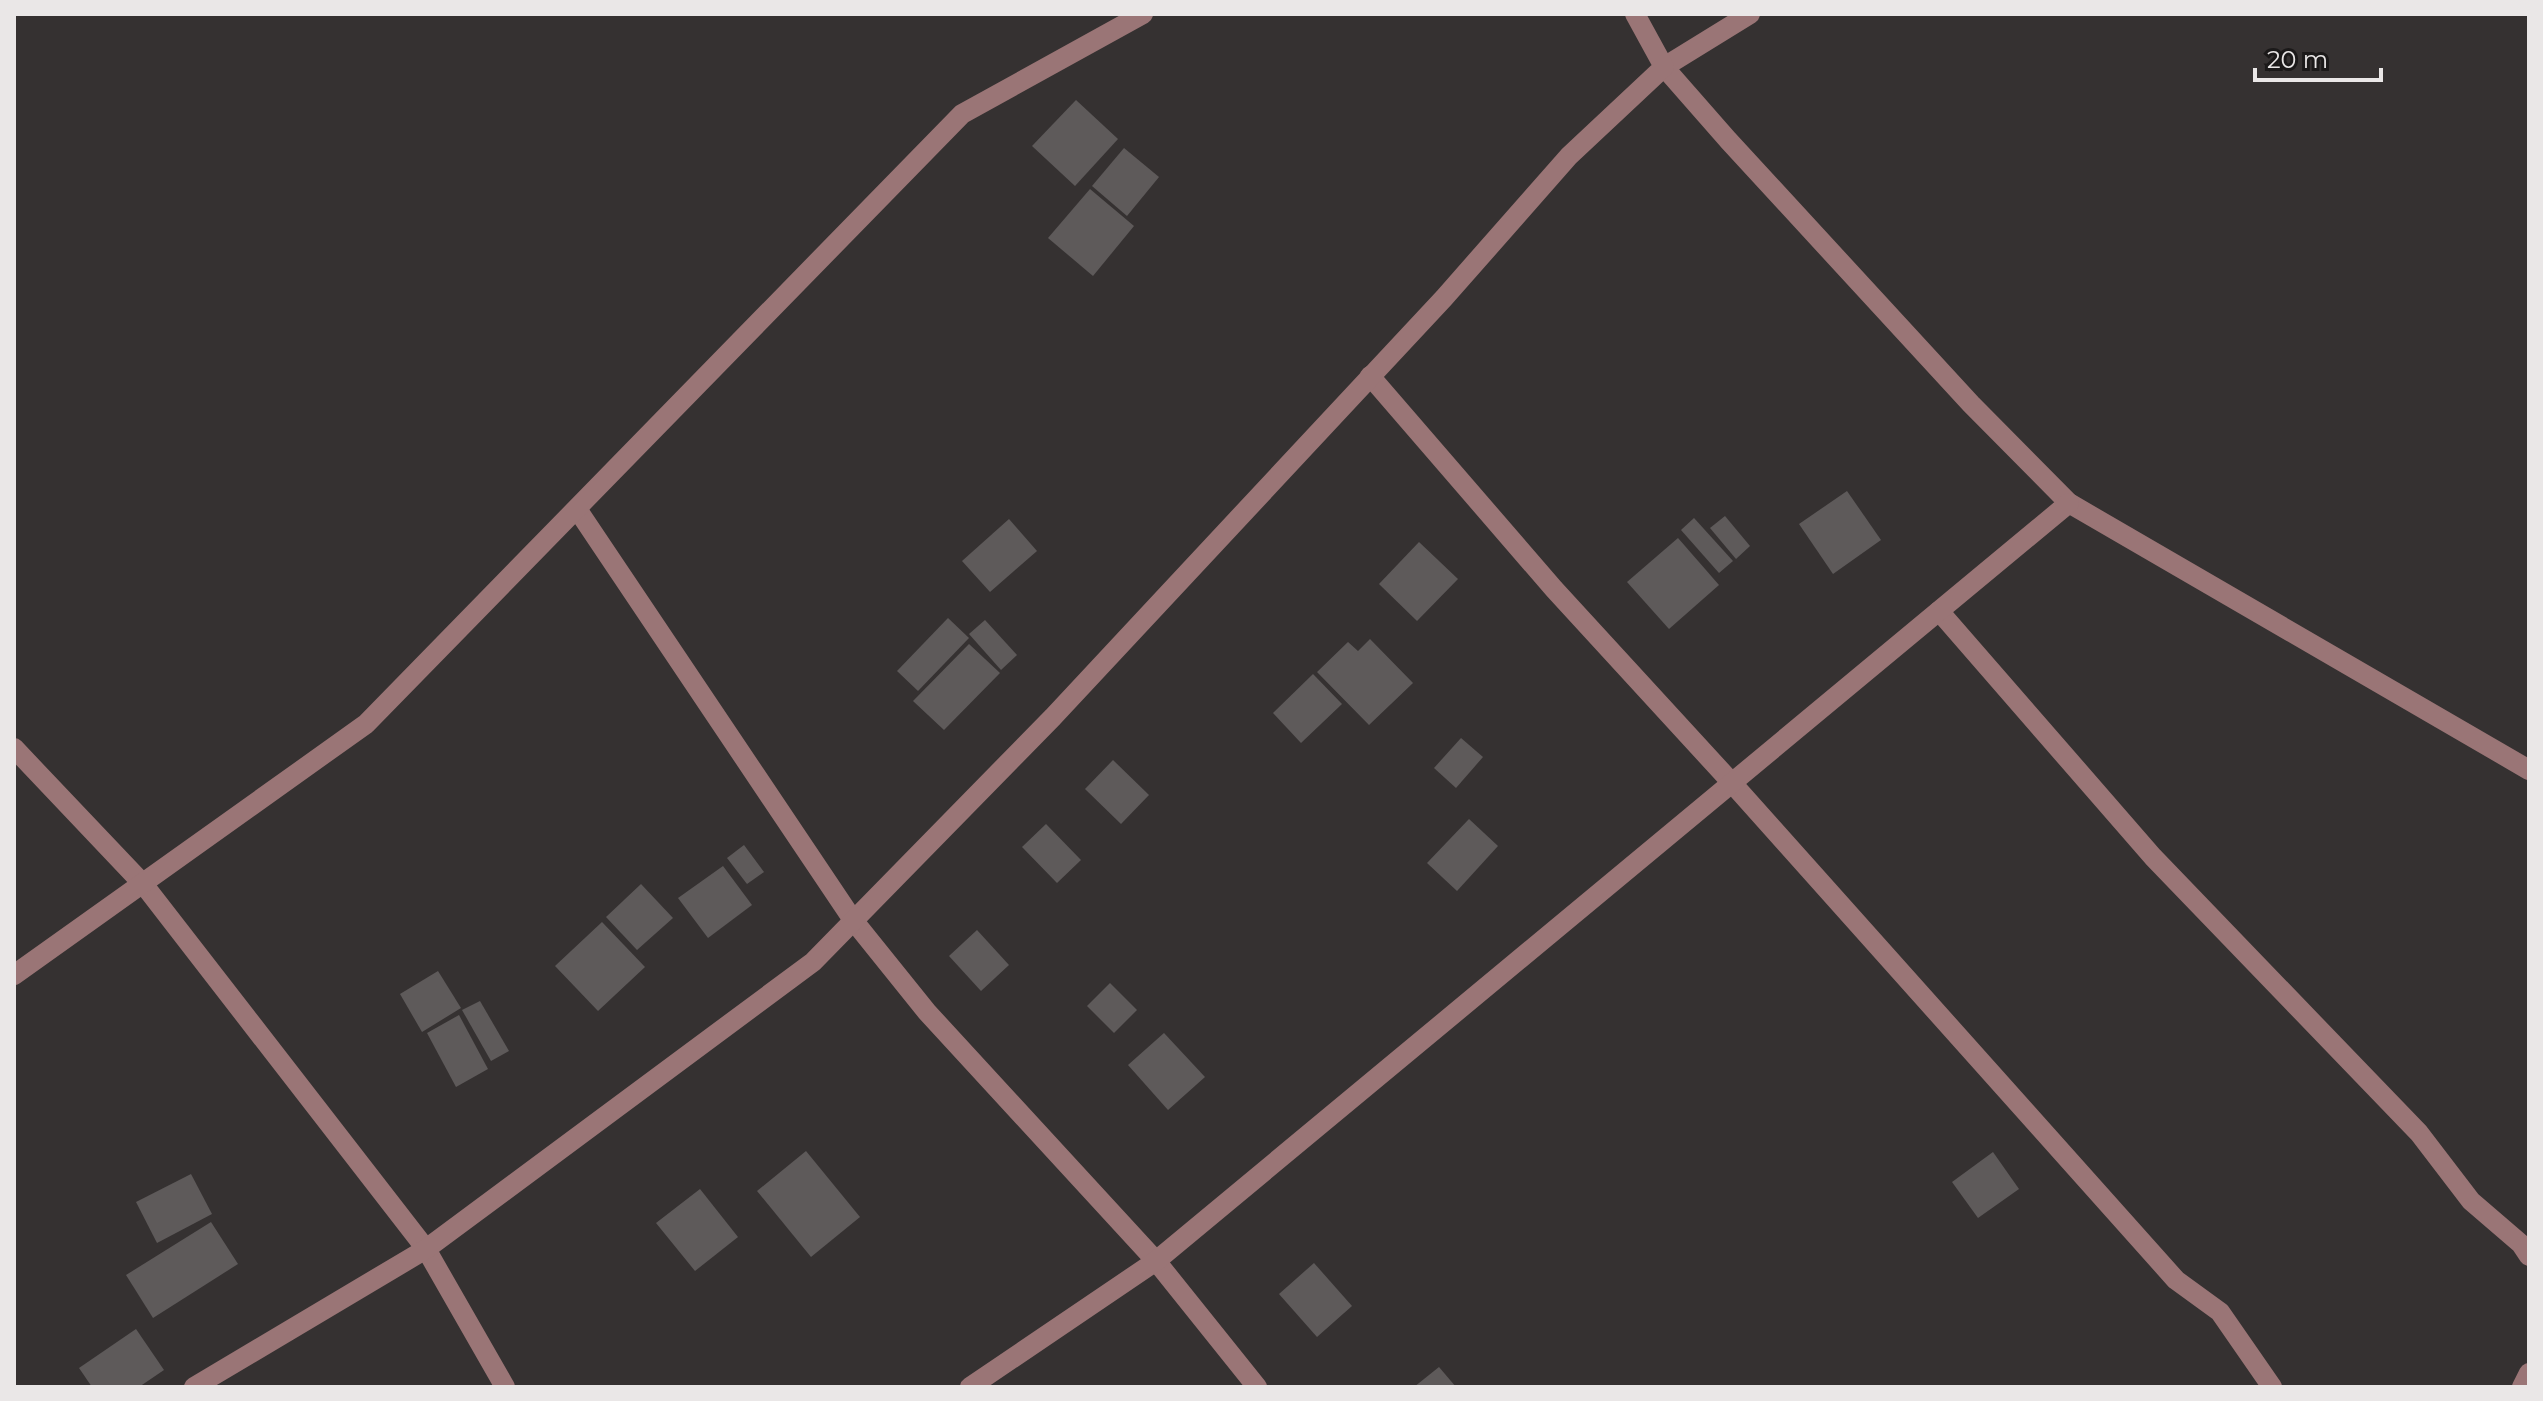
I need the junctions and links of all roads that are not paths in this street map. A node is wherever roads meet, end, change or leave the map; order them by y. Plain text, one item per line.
1 (1143, 14) edge
2 (1635, 14) edge
3 (1750, 14) edge
4 (1664, 67) junction
5 (1370, 376) junction
6 (2069, 503) junction
7 (577, 509) junction
8 (1939, 611) junction
9 (14, 748) edge
10 (2529, 770) edge
11 (1732, 783) junction
12 (144, 885) junction
13 (853, 920) junction
14 (14, 975) edge
15 (426, 1249) junction
16 (2529, 1256) edge
17 (1156, 1261) junction
18 (2529, 1373) edge
19 (194, 1387) edge
20 (505, 1387) edge
21 (970, 1387) edge
22 (1257, 1387) edge
23 (2272, 1387) edge
24 (2522, 1387) edge

1 - 7 street
2 - 4 street
3 - 4 street
4 - 5 street
4 - 6 street
5 - 11 street
5 - 13 street
6 - 8 street
6 - 10 street
7 - 12 street
7 - 13 street
8 - 11 street
8 - 16 street
9 - 12 street
11 - 17 street
11 - 23 street
12 - 14 street
12 - 15 street
13 - 15 street
13 - 17 street
15 - 19 street
15 - 20 street
17 - 21 street
17 - 22 street
18 - 24 street

